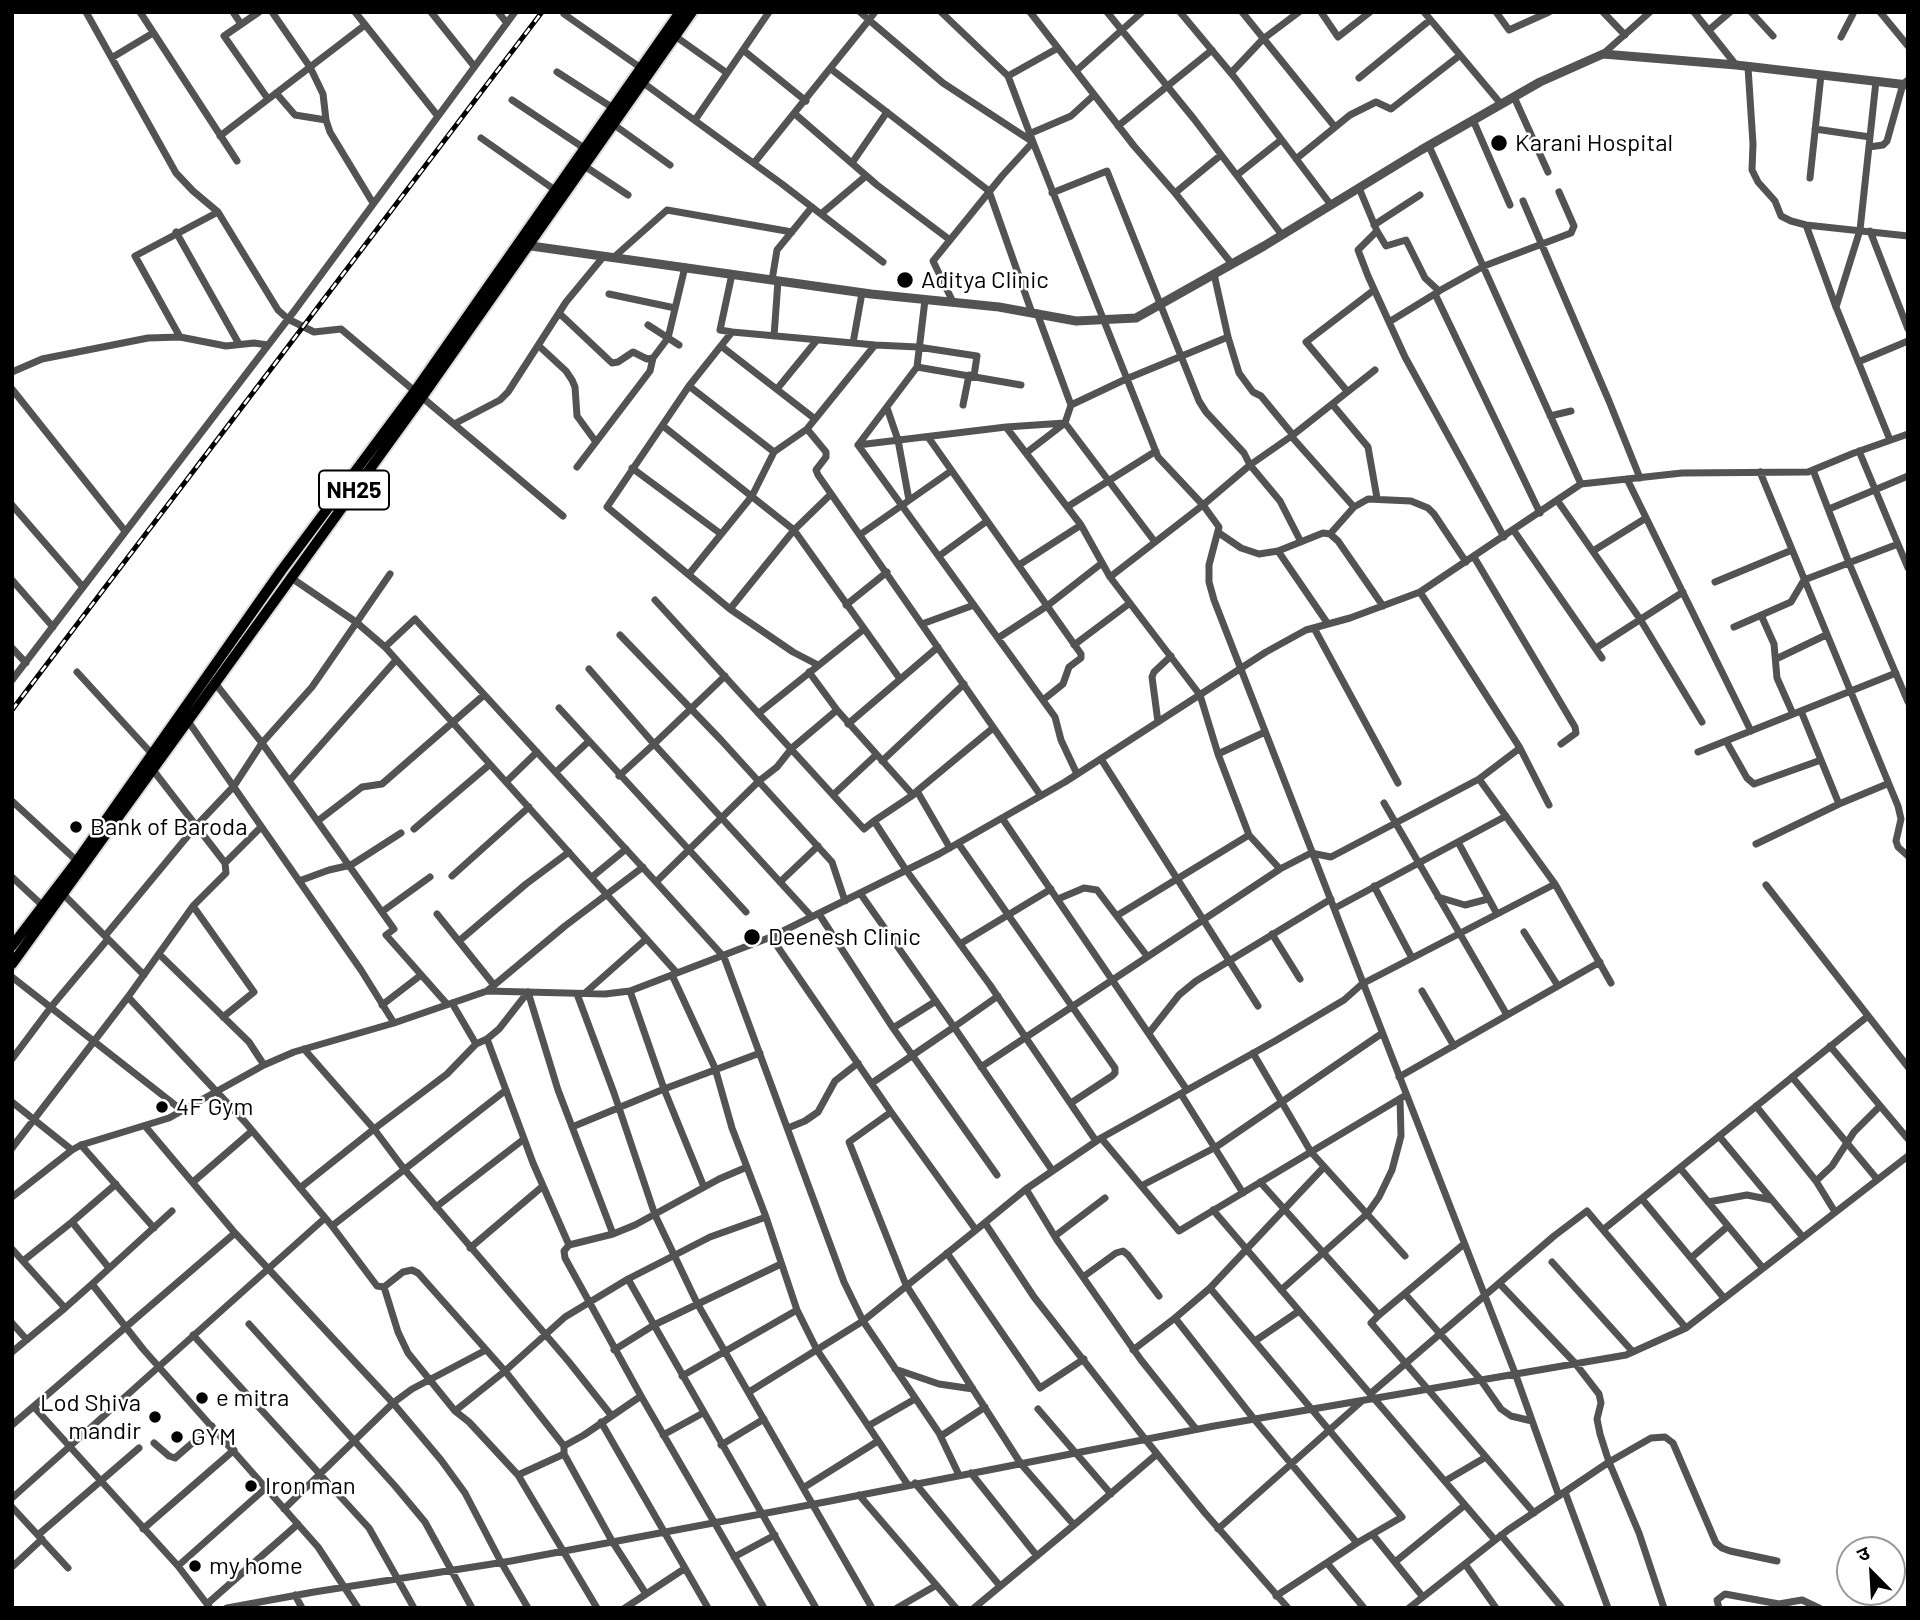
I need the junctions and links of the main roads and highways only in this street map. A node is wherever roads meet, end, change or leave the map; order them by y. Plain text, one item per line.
1 (680, 12) edge
2 (692, 12) edge
3 (522, 245) junction
4 (418, 394) junction
5 (12, 946) edge
6 (12, 964) edge

1 - 3 main road, NH25
2 - 3 main road, NH25
3 - 4 main road, NH25
4 - 5 main road, NH25
4 - 6 main road, NH25

